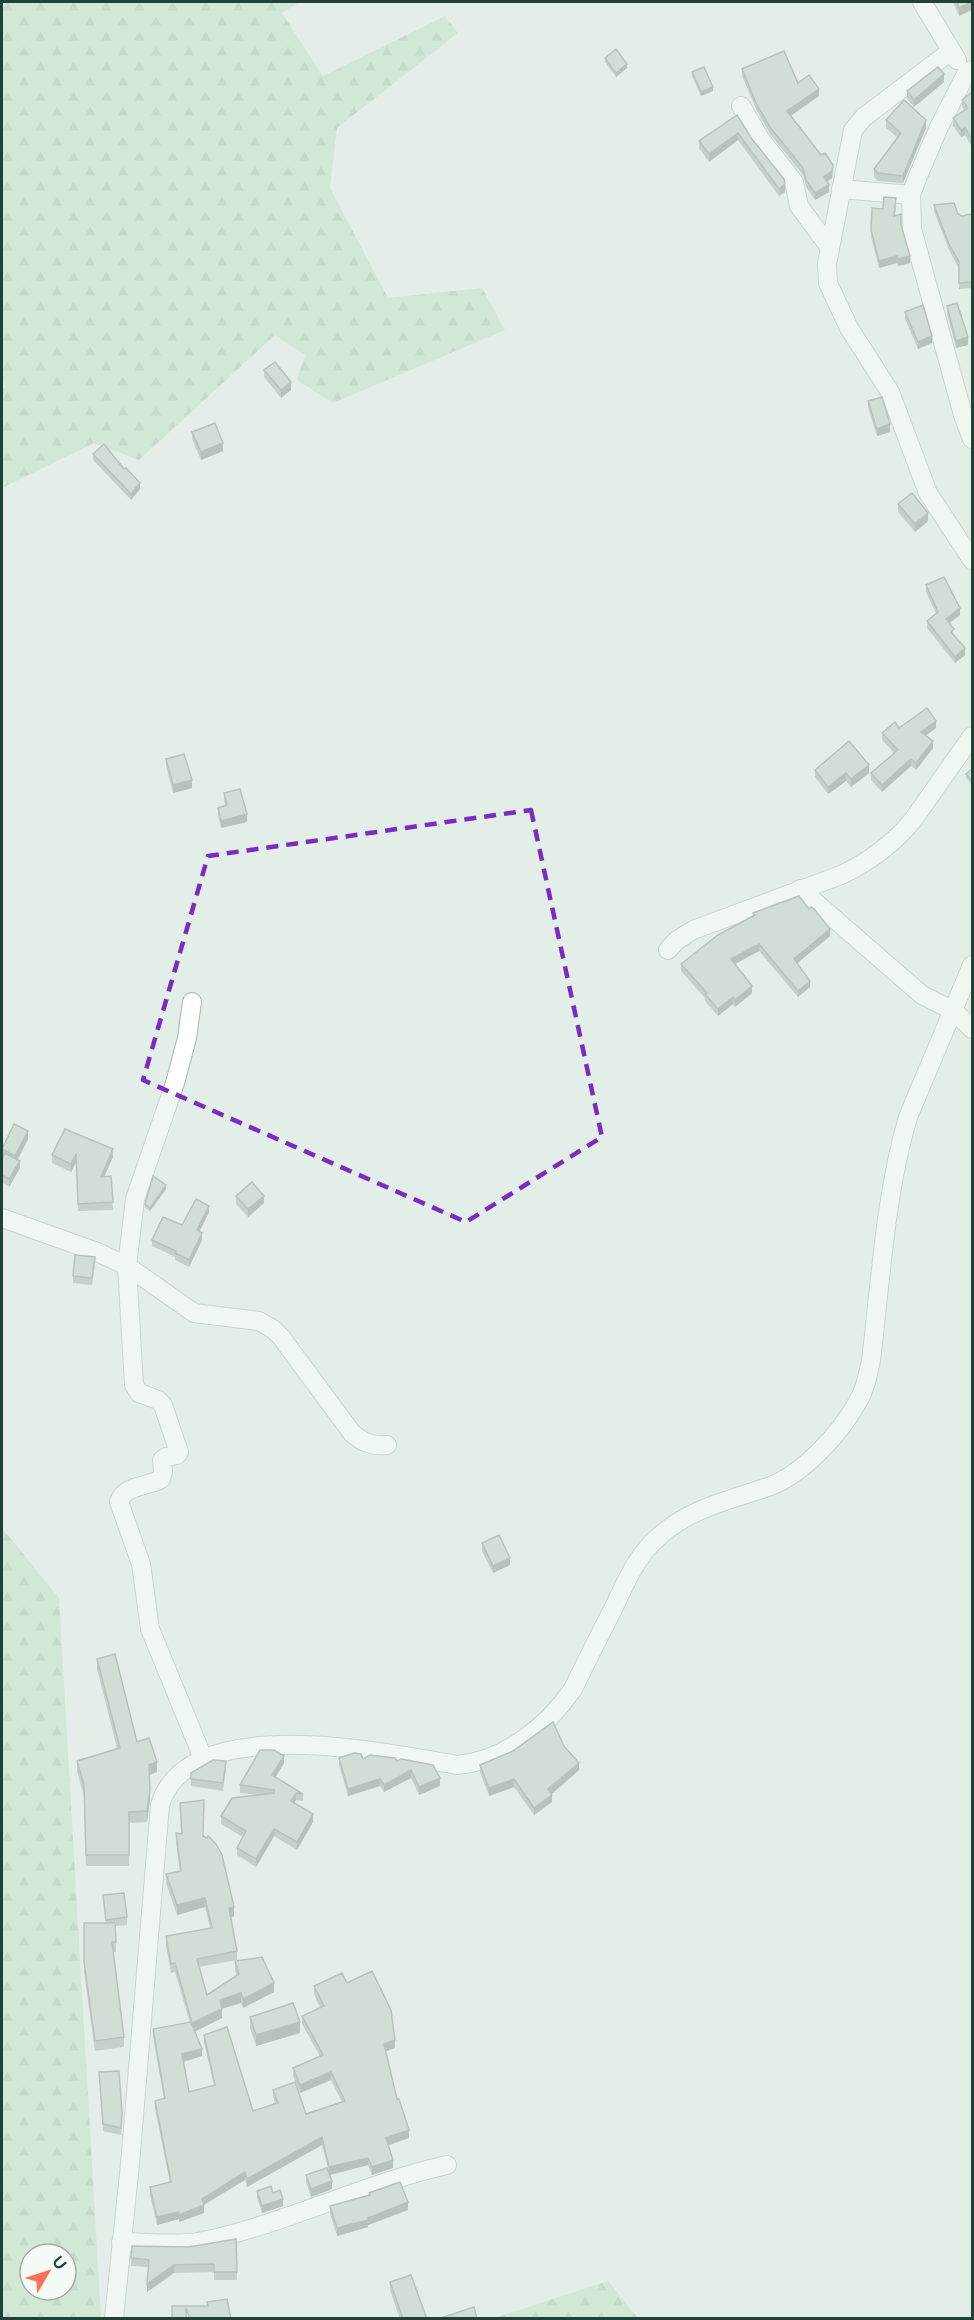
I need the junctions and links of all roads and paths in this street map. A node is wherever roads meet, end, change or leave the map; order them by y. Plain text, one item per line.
1 (922, 2) edge
2 (951, 51) junction
3 (970, 76) edge
4 (741, 106) dead end
5 (841, 189) junction
6 (911, 195) junction
7 (830, 248) junction
8 (972, 440) edge
9 (972, 561) edge
10 (972, 736) edge
11 (800, 889) junction
12 (668, 950) dead end
13 (972, 965) edge
14 (192, 1002) dead end
15 (954, 1011) junction
16 (972, 1029) edge
17 (2, 1218) edge
18 (127, 1266) junction
19 (387, 1445) dead end
20 (203, 1758) junction
21 (447, 2165) dead end
22 (121, 2241) junction
23 (114, 2319) edge

1 - 2 street
2 - 3 street
2 - 5 street
3 - 6 street
4 - 7 street
5 - 6 street
5 - 7 street
6 - 8 street
7 - 9 street
10 - 11 street
11 - 12 street
11 - 15 street
13 - 15 street
14 - 18 street
15 - 16 street
15 - 20 street
17 - 18 street
18 - 19 street
18 - 20 street
20 - 22 street
21 - 22 street
22 - 23 street

